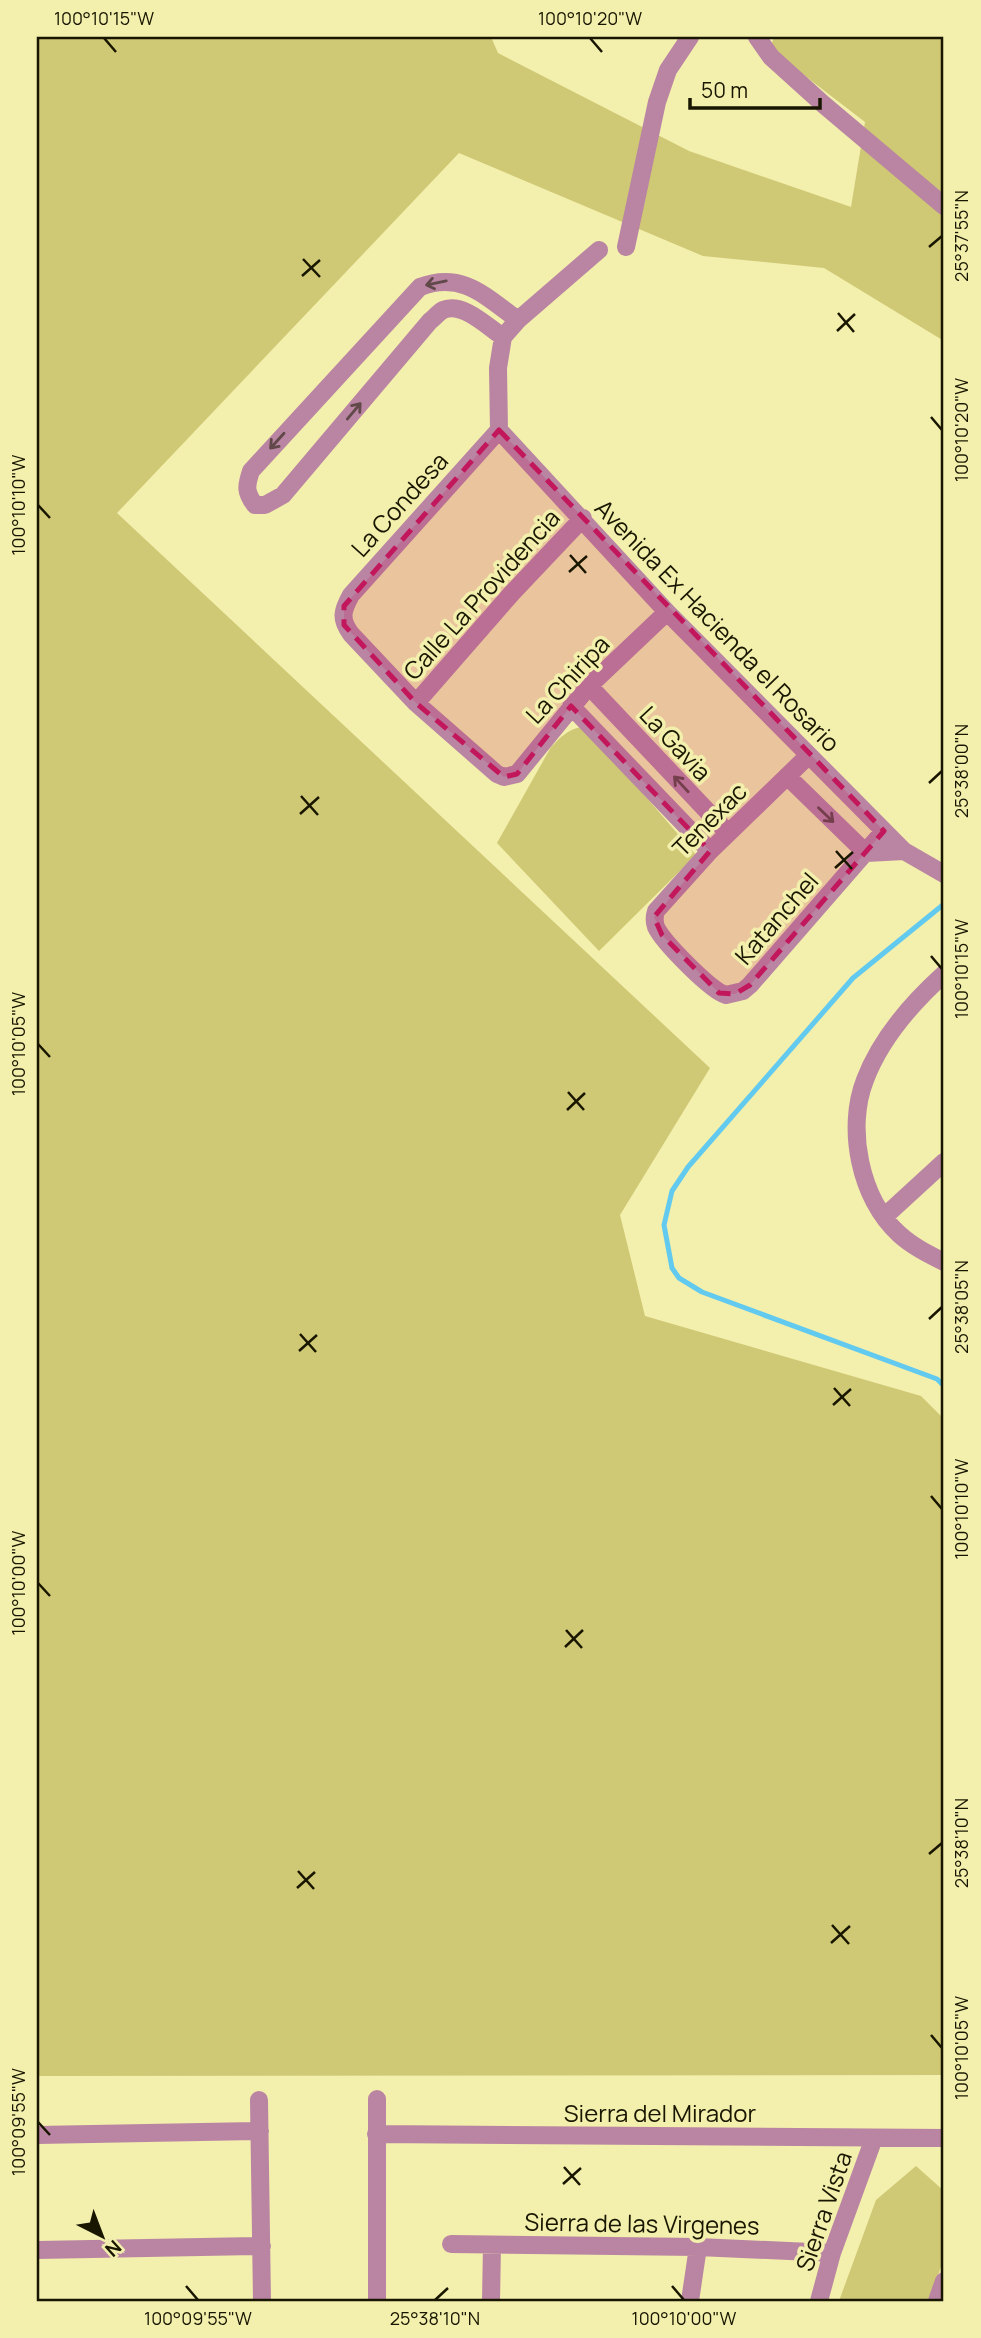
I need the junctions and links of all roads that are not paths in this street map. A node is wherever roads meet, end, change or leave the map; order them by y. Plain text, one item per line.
1 (690, 37) edge
2 (757, 37) edge
3 (944, 206) edge
4 (626, 247) dead end
5 (599, 250) dead end
6 (468, 285) junction
7 (464, 311) junction
8 (517, 320) junction
9 (503, 337) junction
10 (499, 430) junction
11 (583, 518) junction
12 (667, 612) junction
13 (589, 687) junction
14 (416, 703) junction
15 (571, 706) junction
16 (808, 756) junction
17 (787, 776) junction
18 (884, 831) junction
19 (728, 833) junction
20 (710, 850) junction
21 (904, 851) junction
22 (866, 853) junction
23 (944, 874) edge
24 (944, 974) edge
25 (726, 995) joint
26 (944, 1162) edge
27 (884, 1217) junction
28 (944, 1262) edge
29 (259, 2099) dead end
30 (377, 2099) dead end
31 (260, 2131) junction
32 (37, 2134) edge
33 (376, 2134) junction
34 (874, 2138) junction
35 (944, 2138) edge
36 (451, 2244) dead end
37 (492, 2245) junction
38 (262, 2246) junction
39 (698, 2248) junction
40 (37, 2250) edge
41 (832, 2253) junction
42 (944, 2281) edge
43 (262, 2301) edge
44 (377, 2301) edge
45 (491, 2301) edge
46 (690, 2301) edge
47 (819, 2301) edge
48 (937, 2301) edge

1 - 4 street
2 - 3 street
5 - 8 street
6 - 7 street
6 -> 7 street
6 - 8 street
7 - 9 street
8 - 9 street
9 - 10 street
10 - 11 street, Avenida Ex Hacienda el Rosario
10 - 14 street, La Condesa
11 - 12 street, Avenida Ex Hacienda el Rosario
11 - 14 street, Calle La Providencia
12 - 13 street, La Chiripa
12 - 16 street, Avenida Ex Hacienda el Rosario
13 - 15 street, La Chiripa
19 -> 13 street, La Gavia
14 - 15 street, La Chiripa
15 - 20 street, La Gavia
16 - 17 street, Tenexac
16 - 18 street, Avenida Ex Hacienda el Rosario
17 - 19 street, Tenexac
17 -> 22 street
18 - 21 street, Avenida Ex Hacienda el Rosario
18 - 22 street, Katanchel
19 - 20 street, Tenexac
20 - 25 street, Tenexac
21 - 22 street
21 - 23 street, Avenida Ex Hacienda el Rosario
22 - 25 street, Katanchel
24 - 27 street
26 - 27 street
27 - 28 street
29 - 31 street
30 - 33 street
31 - 32 street
31 - 38 street
33 - 34 street, Sierra del Mirador
33 - 44 street
34 - 35 street, Sierra del Mirador
34 - 41 street, Sierra Vista
36 - 37 street, Sierra de las Virgenes
37 - 39 street, Sierra de las Virgenes
37 - 45 street
38 - 40 street
38 - 43 street
39 - 41 street, Sierra de las Virgenes
39 - 46 street
41 - 47 street, Sierra Vista
42 - 48 street

